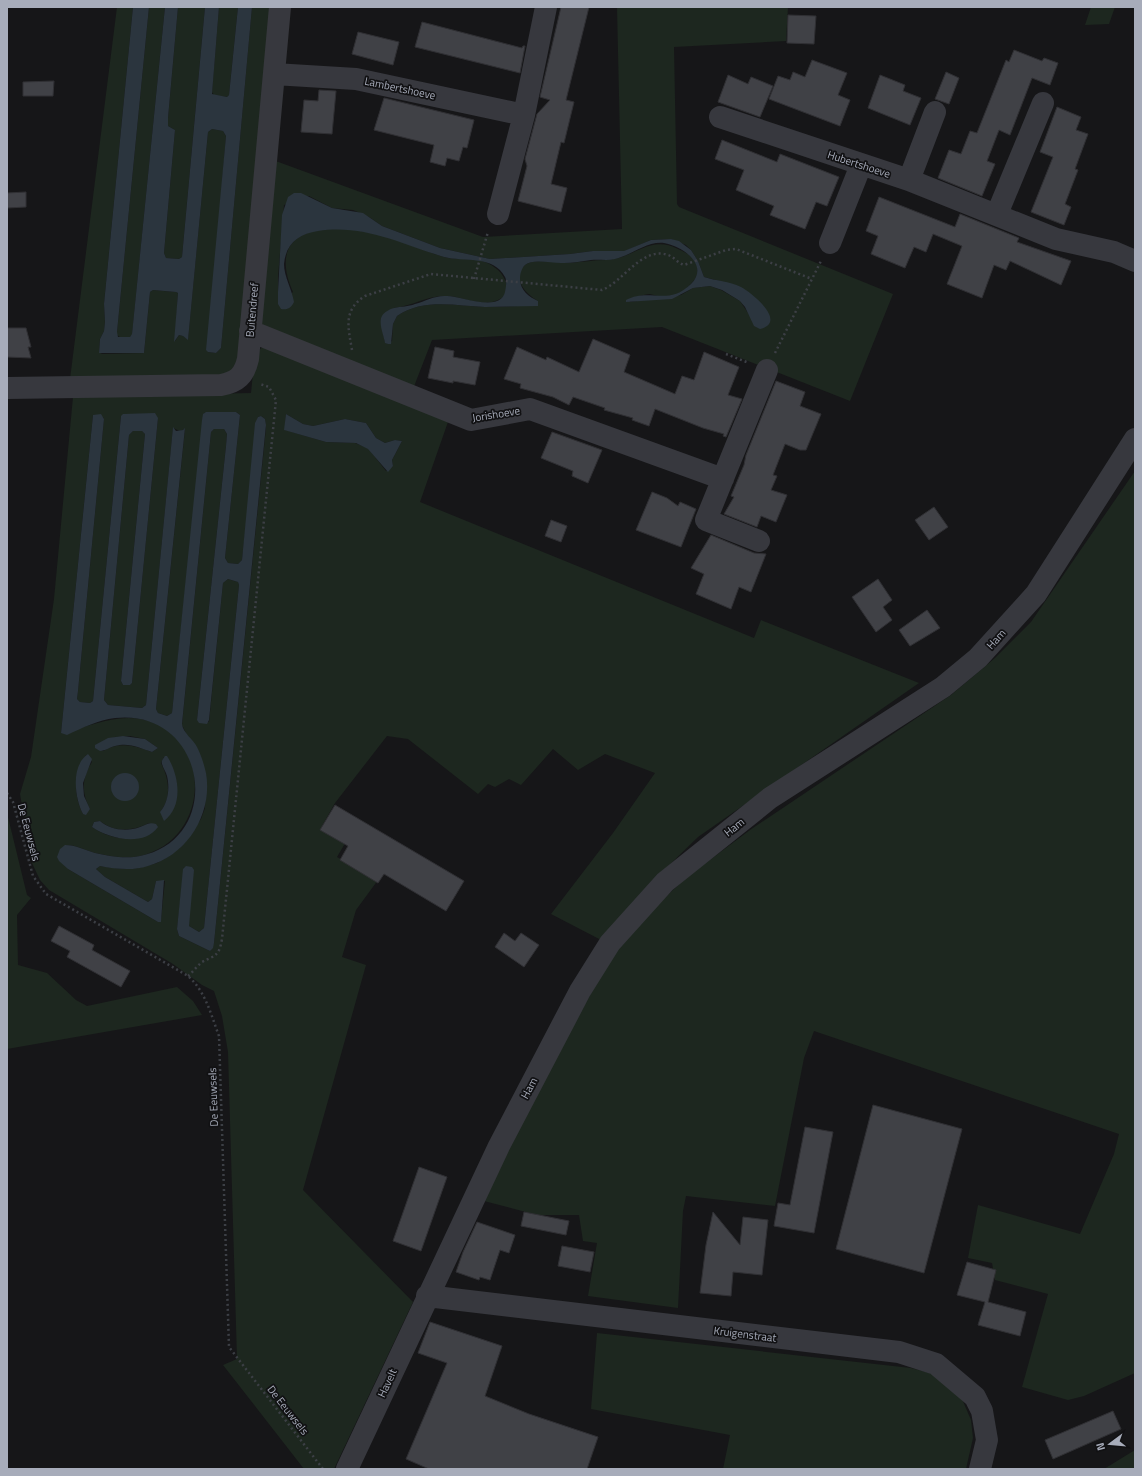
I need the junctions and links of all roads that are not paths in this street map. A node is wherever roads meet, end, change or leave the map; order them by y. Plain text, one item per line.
1 (280, 7) edge
2 (546, 7) edge
3 (274, 74) junction
4 (1043, 104) dead end
5 (935, 112) dead end
6 (524, 115) junction
7 (720, 117) dead end
8 (861, 165) junction
9 (909, 180) junction
10 (498, 214) dead end
11 (997, 214) junction
12 (830, 243) road end
13 (1135, 261) edge
14 (250, 331) junction
15 (767, 370) road end
16 (7, 388) edge
17 (1135, 439) edge
18 (723, 479) junction
19 (759, 542) dead end
20 (427, 1296) junction
21 (347, 1469) edge
22 (980, 1469) edge

1 - 3 street, Buitendreef
2 - 6 street
3 - 6 street, Lambertshoeve
3 - 14 street, Buitendreef
4 - 11 street
5 - 9 street
6 - 10 street
7 - 8 street, Hubertshoeve
8 - 9 street, Hubertshoeve
8 - 12 street
9 - 11 street, Hubertshoeve
11 - 13 street, Hubertshoeve
14 - 16 street, Buitendreef
14 - 18 street, Jorishoeve
15 - 18 street
17 - 20 street, Ham
18 - 19 street
20 - 21 street, Havelt
20 - 22 street, Kruigenstraat

